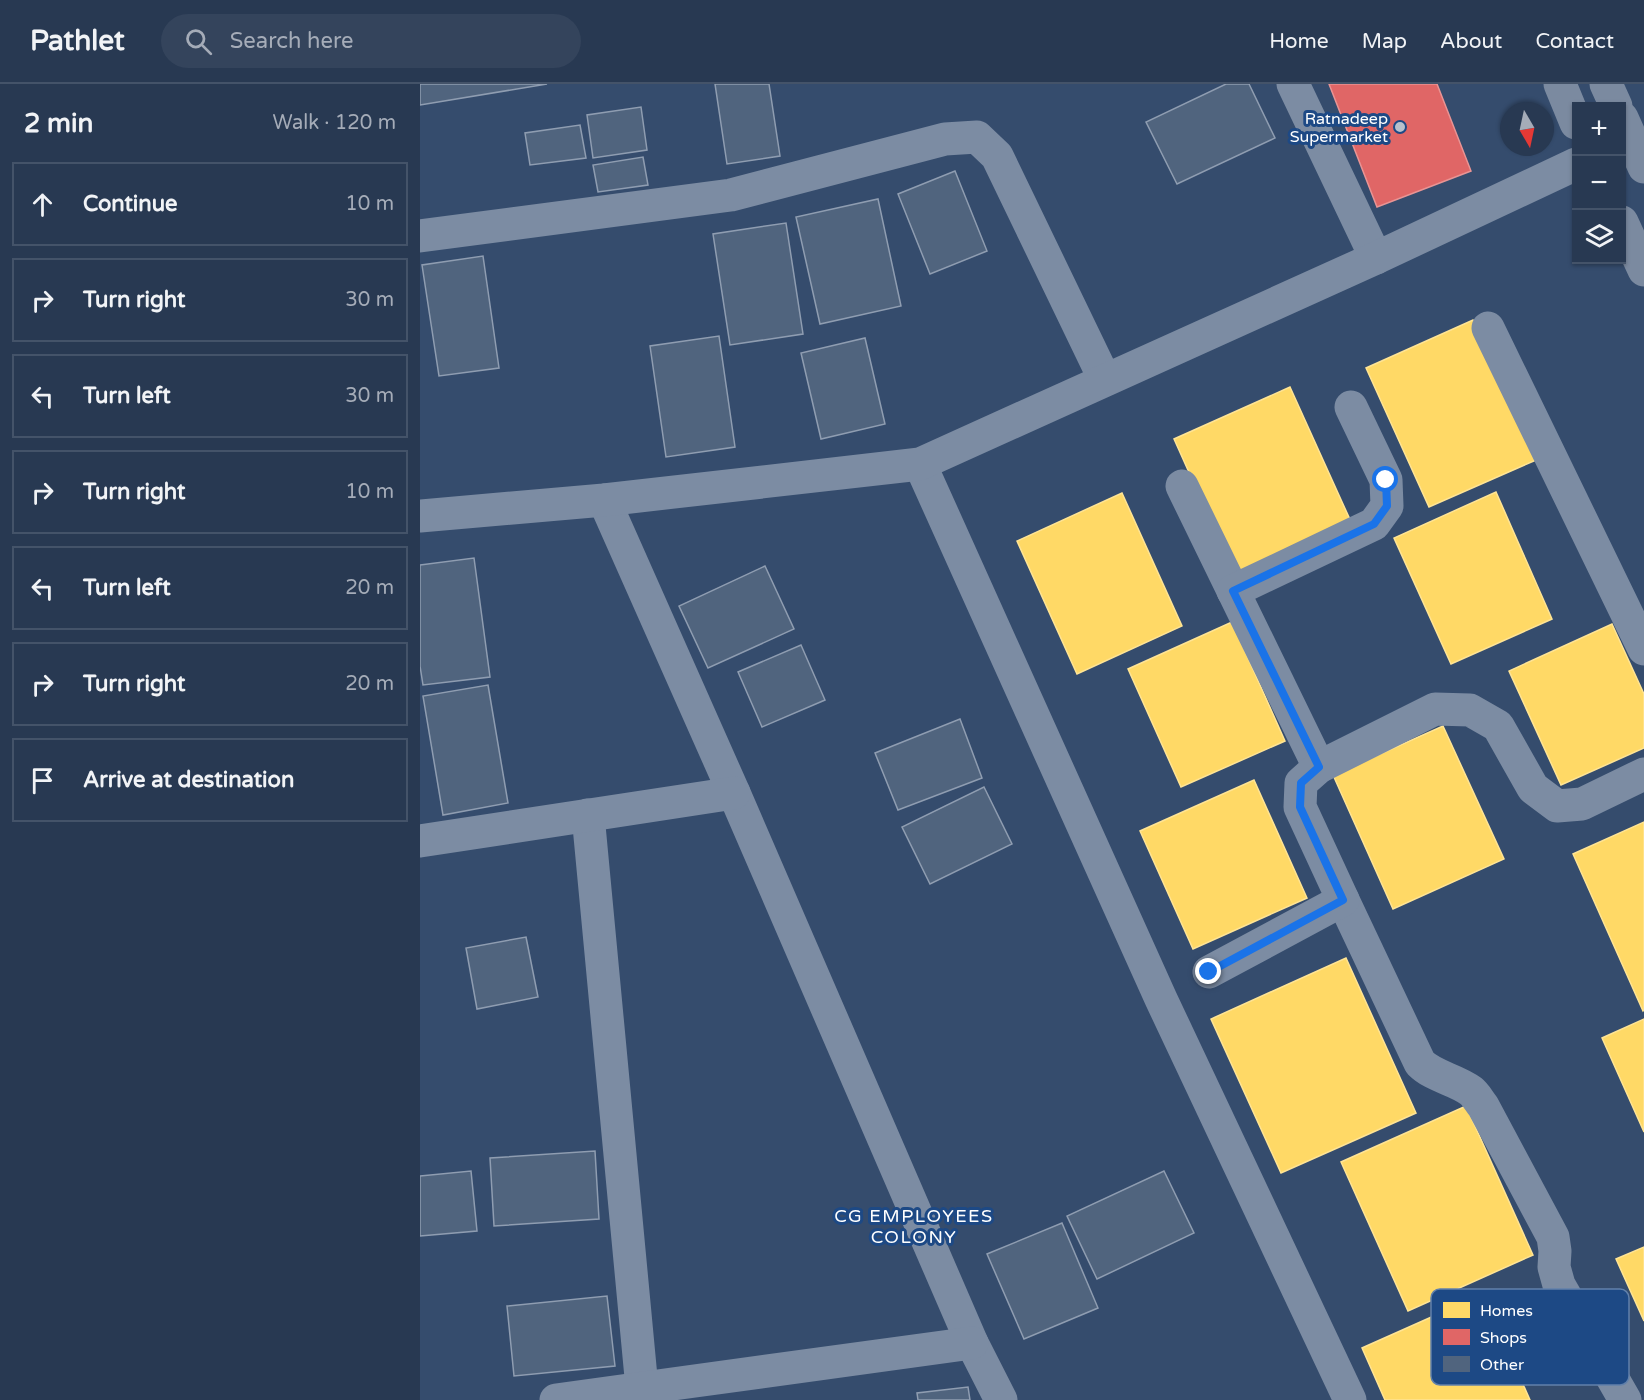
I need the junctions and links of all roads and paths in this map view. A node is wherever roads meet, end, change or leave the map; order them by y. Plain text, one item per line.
1 (1293, 84) edge
2 (1560, 84) edge
3 (1606, 84) edge
4 (1614, 102) edge
5 (1572, 113) edge
6 (1626, 127) edge
7 (1572, 166) edge
8 (1644, 167) edge
9 (1626, 231) edge
10 (420, 236) edge
11 (1376, 258) junction
12 (1644, 270) edge
13 (1488, 328) dead end
14 (1105, 380) junction
15 (1351, 407) dead end
16 (920, 464) junction
17 (1182, 486) dead end
18 (604, 500) junction
19 (420, 516) edge
20 (1233, 591) junction
21 (1644, 649) edge
22 (1319, 767) junction
23 (1644, 774) edge
24 (734, 793) junction
25 (588, 815) junction
26 (420, 841) edge
27 (1343, 900) junction
28 (1209, 972) dead end
29 (1561, 1289) edge
30 (972, 1343) junction
31 (1616, 1385) edge
32 (642, 1388) junction
33 (556, 1400) edge
34 (1002, 1400) edge
35 (1350, 1400) edge
36 (1625, 1400) edge

1 - 11 street
2 - 5 main road
3 - 4 main road
6 - 8 main road
7 - 11 street
9 - 12 main road
10 - 14 street
11 - 14 street
13 - 21 street
14 - 16 street
15 - 20 street
16 - 18 street
16 - 35 street
17 - 20 street
18 - 19 street
18 - 24 street
20 - 22 street
22 - 23 street
22 - 27 street
24 - 25 street
24 - 30 street
25 - 26 street
25 - 32 street
27 - 28 street
27 - 29 street
30 - 32 street
30 - 34 street
31 - 36 street
32 - 33 street

